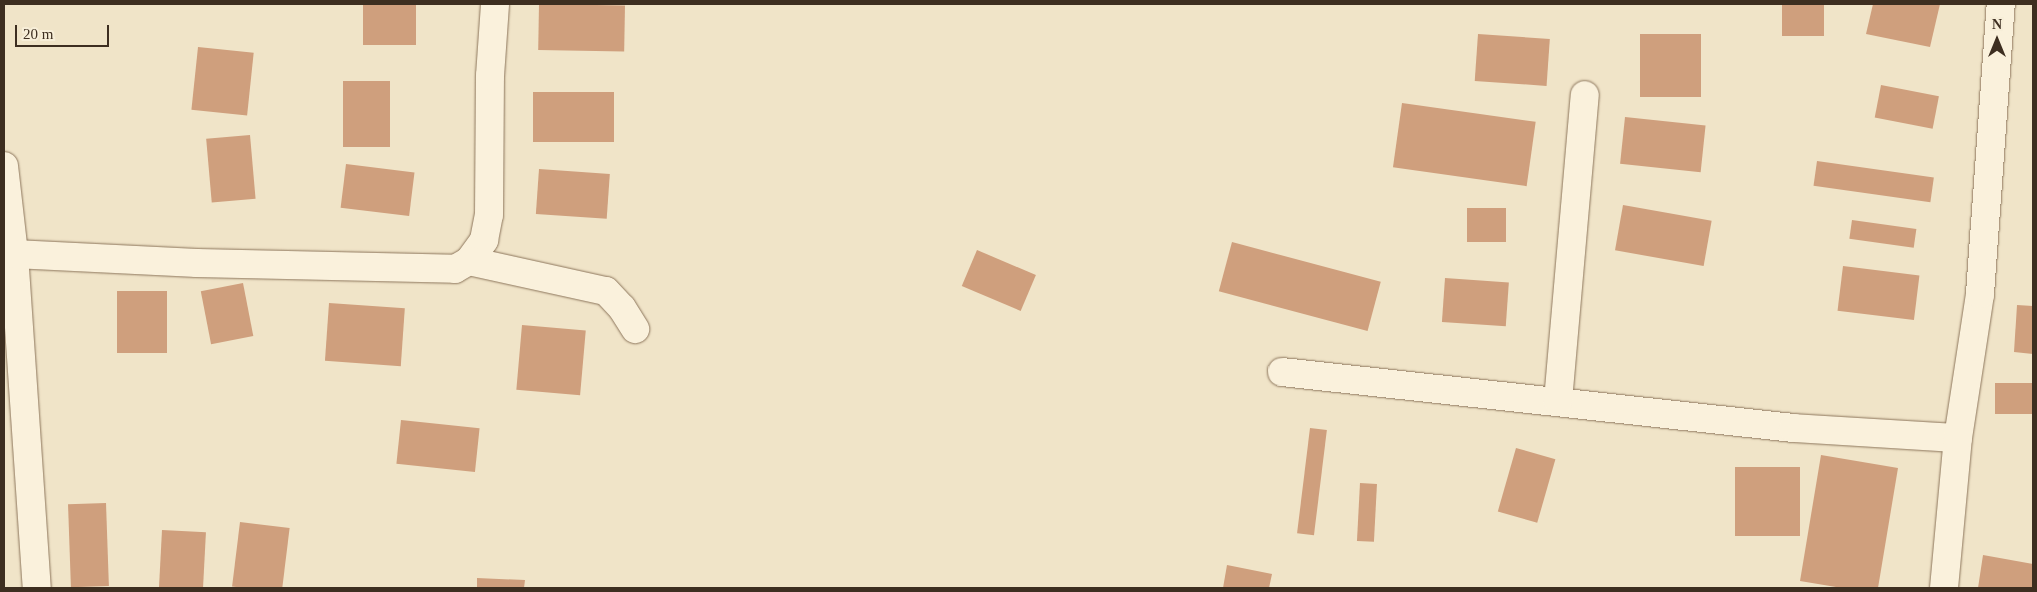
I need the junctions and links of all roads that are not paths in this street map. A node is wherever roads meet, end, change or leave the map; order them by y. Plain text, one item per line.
1 (495, 4) edge
2 (2001, 4) edge
3 (1585, 95) dead end
4 (4, 166) edge
5 (14, 254) junction
6 (469, 261) junction
7 (635, 329) dead end
8 (11, 333) edge
9 (1282, 372) dead end
10 (1558, 402) junction
11 (1958, 438) junction
12 (37, 588) edge
13 (1944, 588) edge

1 - 6 street
2 - 11 street
3 - 10 street
4 - 5 street
5 - 6 street
5 - 8 street
6 - 7 street
8 - 12 street
9 - 10 street
10 - 11 street
11 - 13 street

